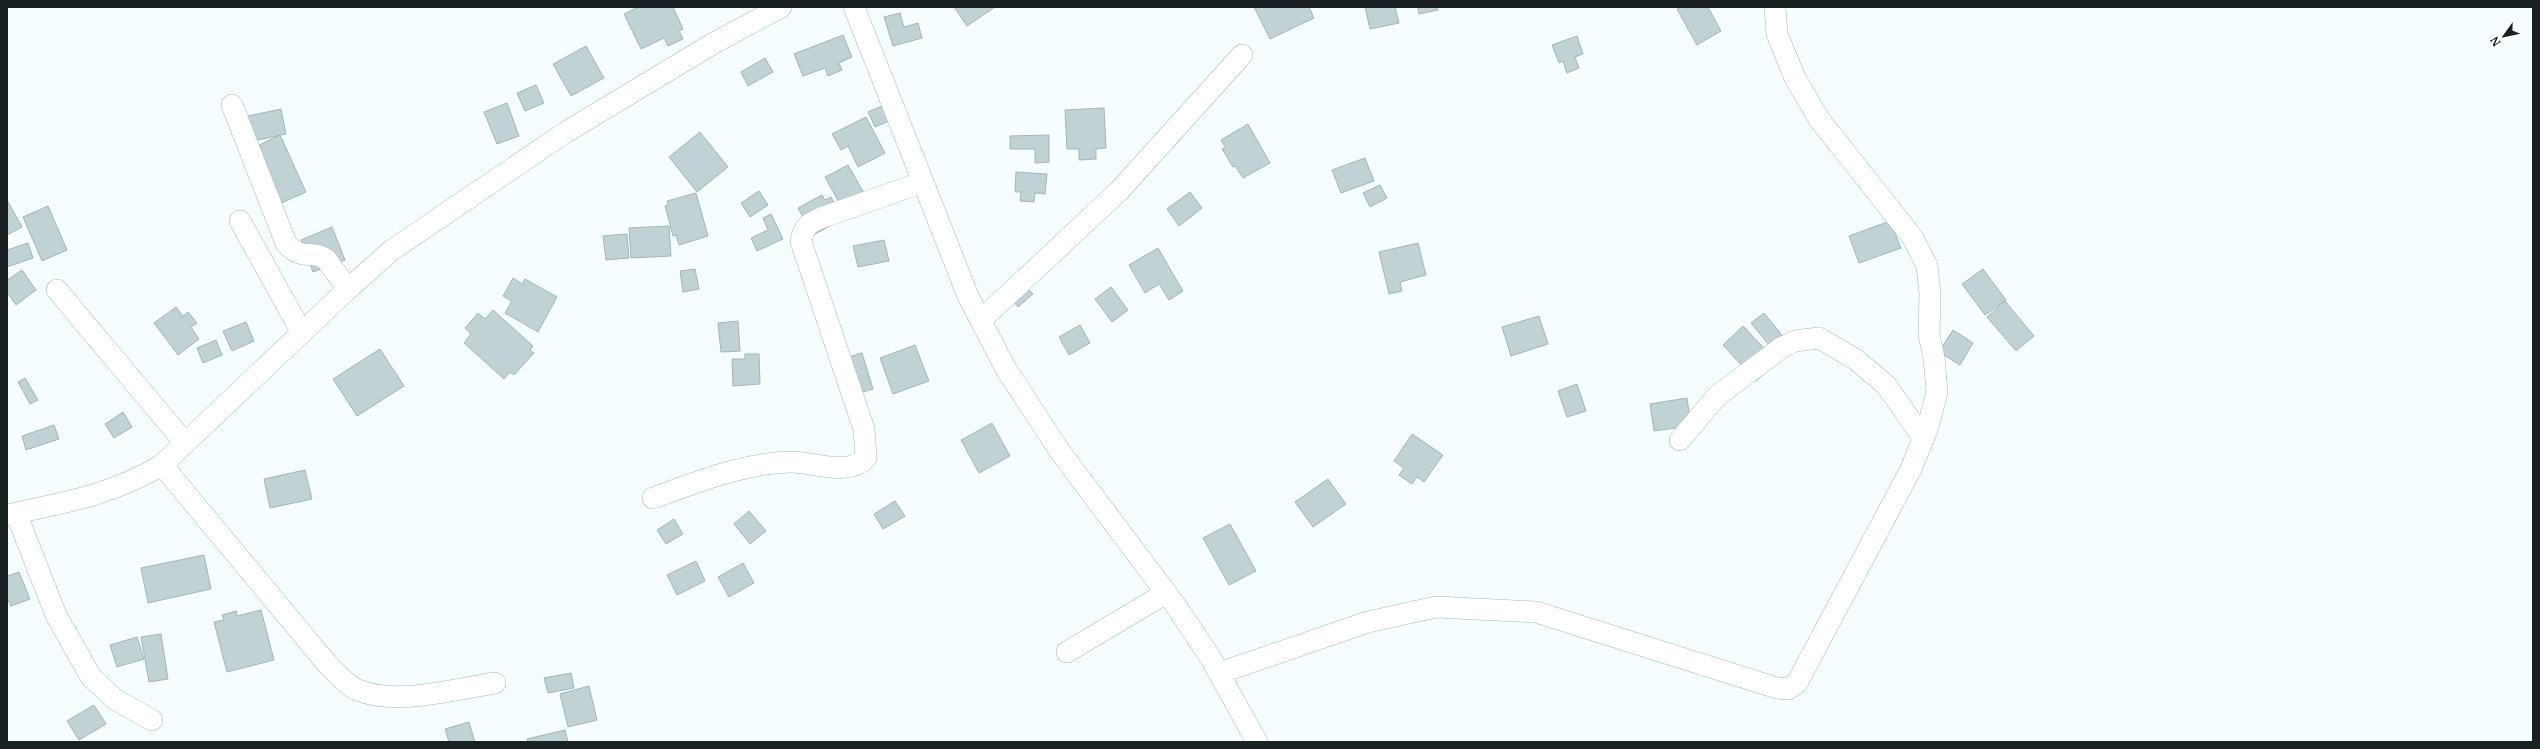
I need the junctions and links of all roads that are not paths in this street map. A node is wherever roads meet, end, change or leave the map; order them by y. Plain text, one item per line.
1 (780, 7) edge
2 (854, 7) edge
3 (1775, 7) edge
4 (1242, 55) dead end
5 (232, 105) dead end
6 (922, 182) junction
7 (240, 221) dead end
8 (348, 289) junction
9 (57, 290) dead end
10 (980, 320) junction
11 (302, 333) junction
12 (1923, 438) junction
13 (1680, 440) dead end
14 (185, 443) junction
15 (162, 465) junction
16 (653, 498) dead end
17 (11, 514) edge
18 (1166, 593) junction
19 (1067, 652) dead end
20 (1219, 673) junction
21 (495, 683) dead end
22 (152, 720) dead end
23 (1257, 742) edge

1 - 8 street
2 - 6 street
3 - 12 street
4 - 10 street
5 - 8 street
6 - 10 street
6 - 16 street
7 - 11 street
8 - 11 street
9 - 14 street
10 - 18 street
11 - 14 street
12 - 13 street
12 - 20 street
14 - 15 street
15 - 17 street
15 - 21 street
17 - 22 street
18 - 19 street
18 - 20 street
20 - 23 street

